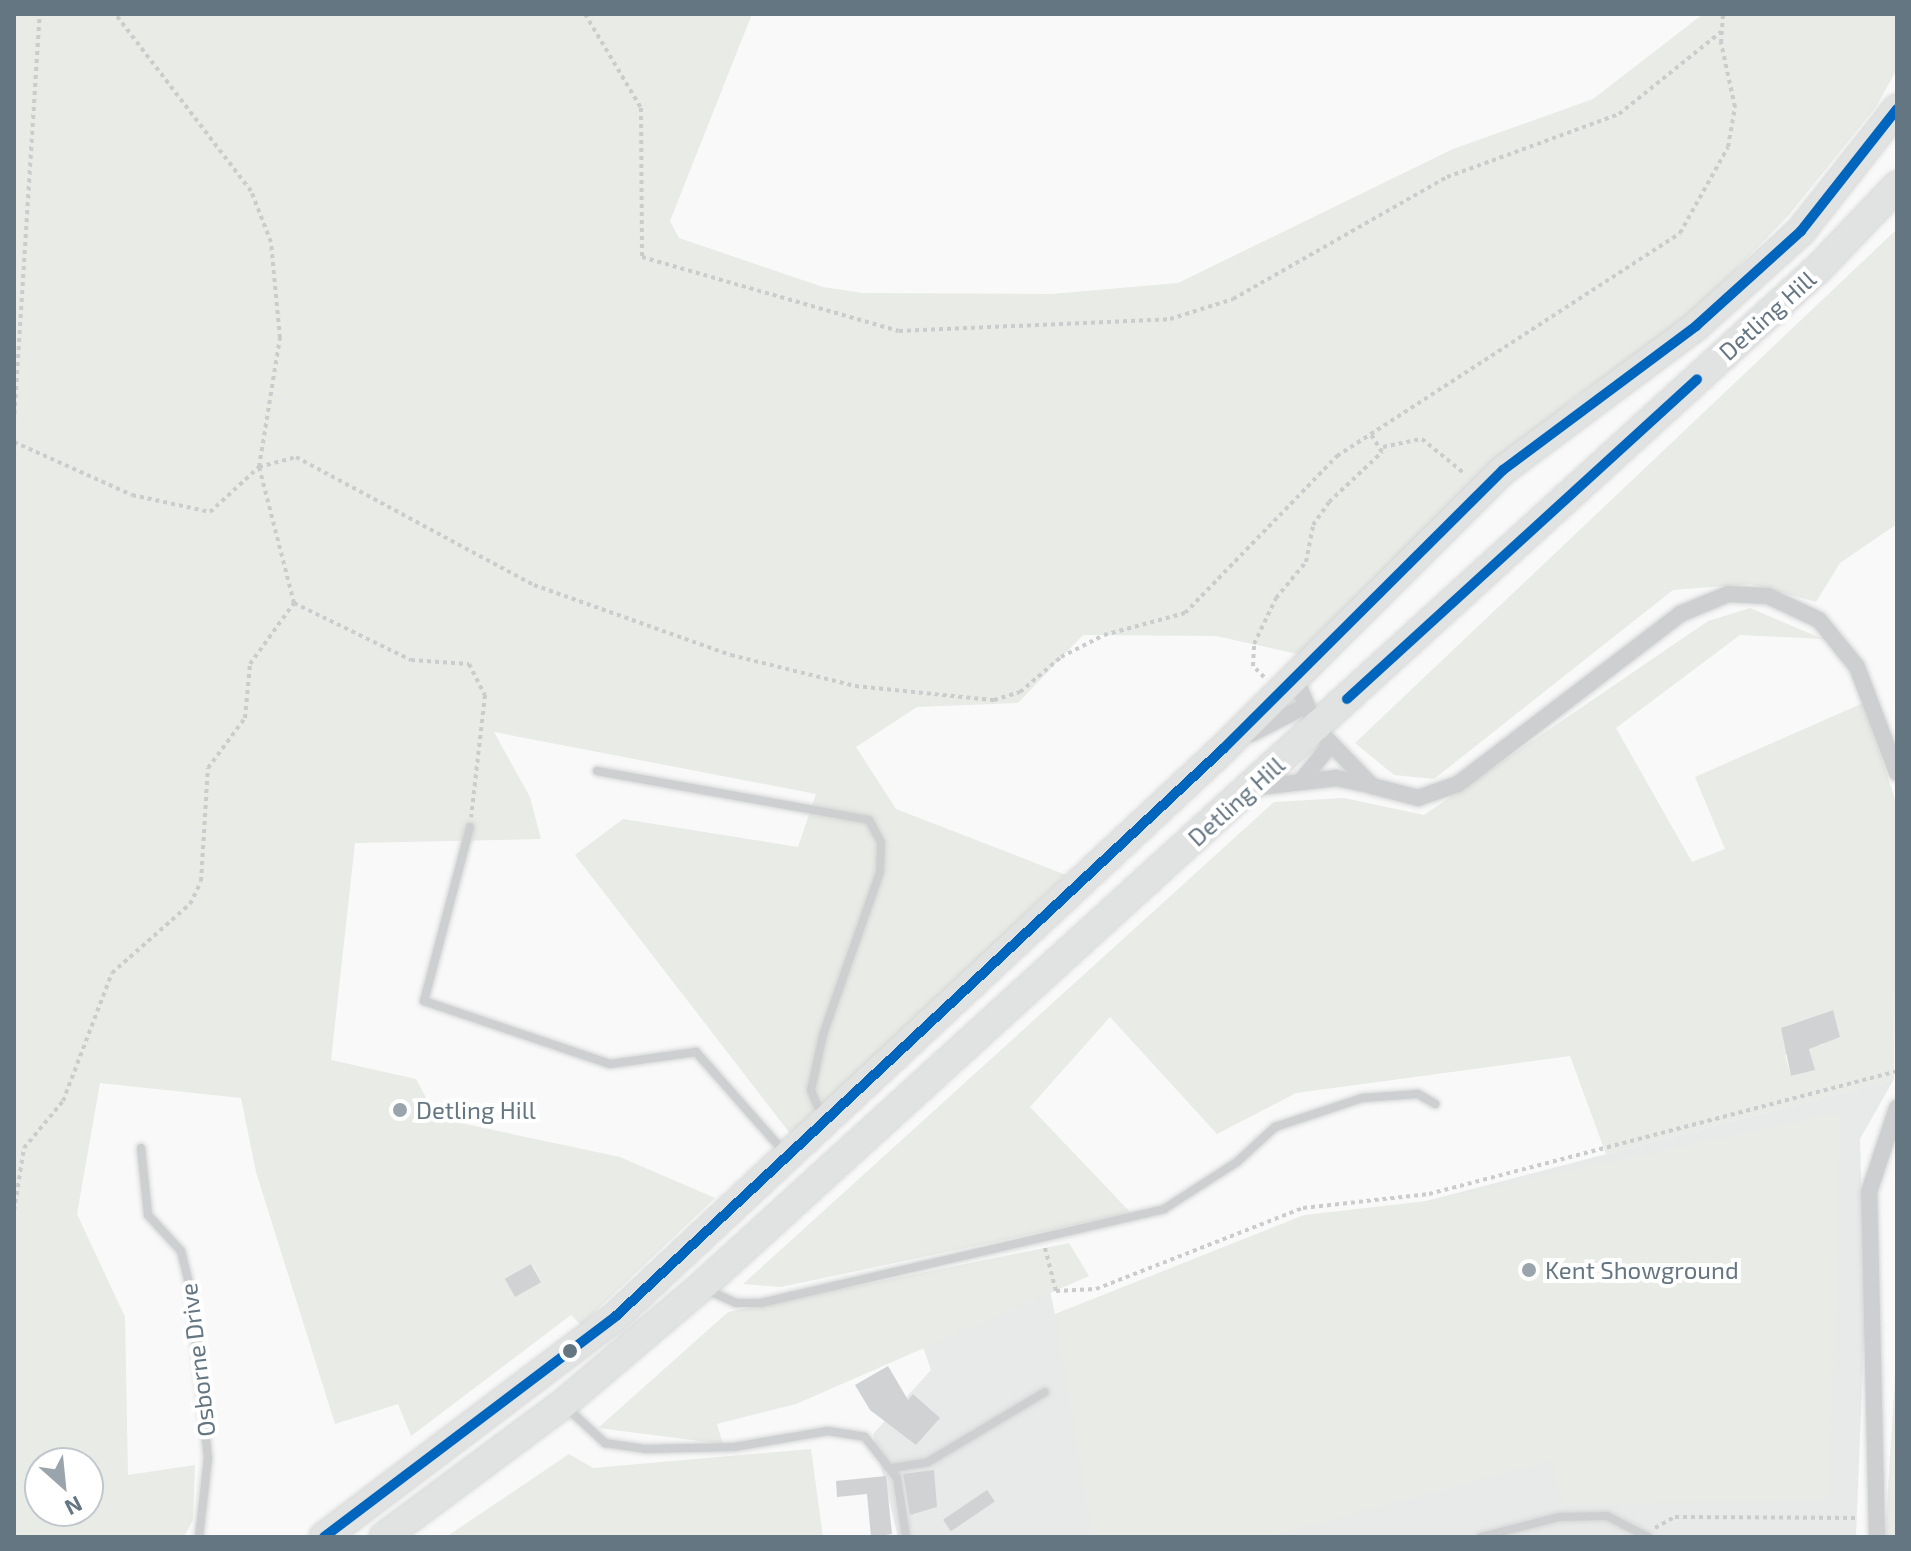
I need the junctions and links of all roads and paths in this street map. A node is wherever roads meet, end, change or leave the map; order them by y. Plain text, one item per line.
1 (40, 14) edge
2 (115, 14) edge
3 (585, 14) edge
4 (1723, 14) edge
5 (1721, 32) junction
6 (1897, 109) edge
7 (1897, 186) edge
8 (14, 422) edge
9 (1370, 433) junction
10 (14, 442) edge
11 (1383, 447) junction
12 (259, 467) junction
13 (1480, 492) junction
14 (294, 603) junction
15 (1304, 710) junction
16 (597, 771) dead end
17 (1897, 773) edge
18 (1302, 780) junction
19 (1372, 786) junction
20 (1251, 788) junction
21 (470, 827) joint
22 (1897, 1071) edge
23 (1435, 1104) dead end
24 (1897, 1108) edge
25 (824, 1123) junction
26 (141, 1148) dead end
27 (788, 1157) junction
28 (14, 1211) edge
29 (1043, 1238) junction
30 (701, 1287) junction
31 (1045, 1392) dead end
32 (563, 1404) junction
33 (892, 1468) junction
34 (1877, 1528) edge
35 (1647, 1535) edge
36 (199, 1537) edge
37 (324, 1537) edge
38 (384, 1537) edge
39 (906, 1537) edge
40 (1481, 1537) edge

1 - 8 path
2 - 12 path
3 - 5 path
4 - 5 path
5 - 9 path
6 - 13 highway, Detling Hill
7 - 15 highway, Detling Hill
9 - 11 path
9 - 12 path
10 - 12 path
11 - 13 path
11 - 15 path
12 - 14 path
13 - 15 highway, Detling Hill
14 - 21 path
14 - 28 path
15 - 18 street
15 - 19 street
15 - 20 highway, Detling Hill
15 - 25 highway, Detling Hill
16 - 25 lane
17 - 19 street
18 - 19 street
18 - 20 street
20 - 30 highway, Detling Hill
21 - 27 lane
22 - 29 path
23 - 29 lane
24 - 34 street
25 - 27 highway, Detling Hill
26 - 36 lane, Osborne Drive
27 - 37 highway, Detling Hill
29 - 30 lane
30 - 32 highway, Detling Hill
31 - 33 lane
32 - 33 lane
32 - 38 highway, Detling Hill
33 - 39 lane
34 - 35 path
35 - 40 lane

